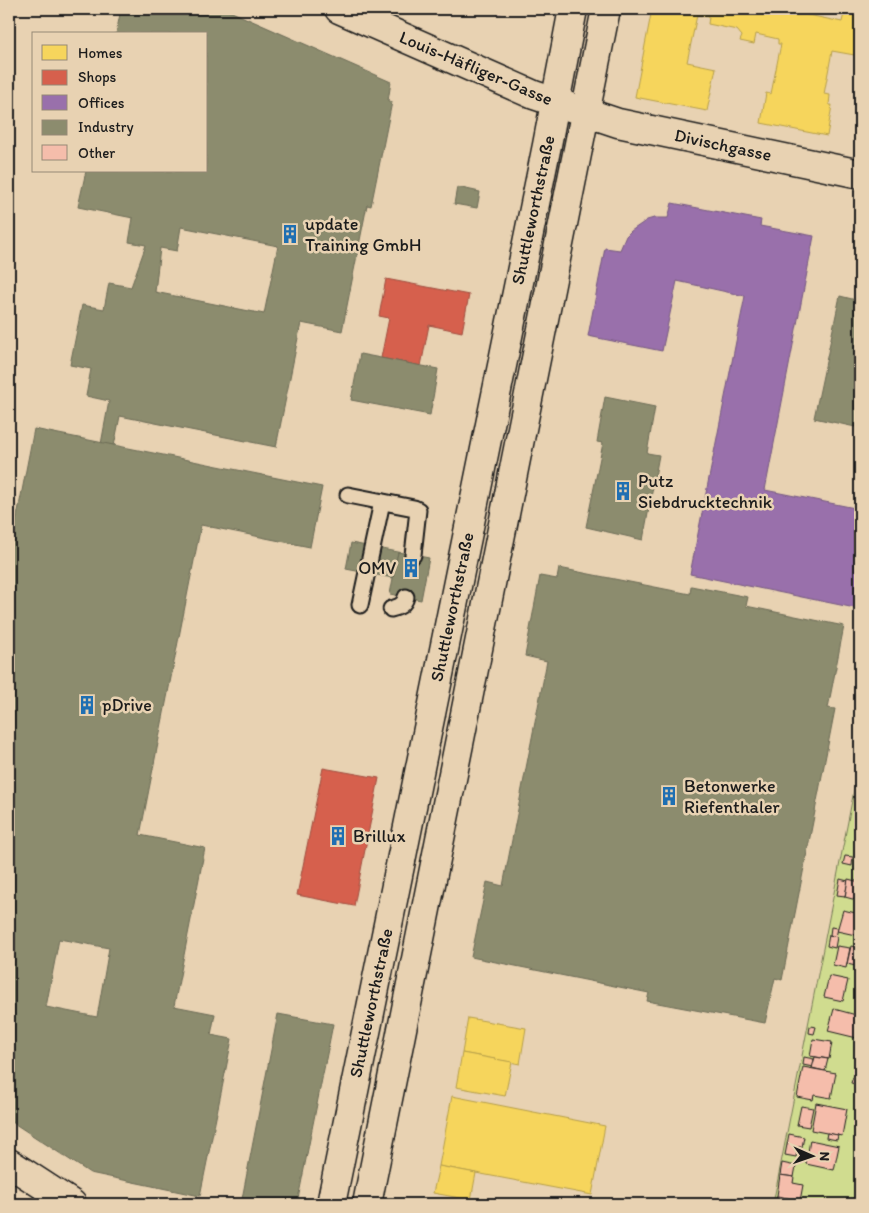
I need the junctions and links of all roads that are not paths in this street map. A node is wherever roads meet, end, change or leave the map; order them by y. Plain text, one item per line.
1 (339, 9) edge
2 (573, 9) edge
3 (606, 9) edge
4 (555, 102) junction
5 (586, 112) junction
6 (860, 174) edge
7 (348, 495) dead end
8 (382, 502) junction
9 (413, 555) dead end
10 (406, 597) dead end
11 (360, 605) dead end
12 (391, 609) dead end
13 (9, 1163) edge
14 (72, 1204) edge
15 (330, 1204) edge
16 (367, 1204) edge

1 - 4 main road, Louis-Häfliger-Gasse
2 - 4 main road, Shuttleworthstraße
3 - 5 main road, Shuttleworthstraße
4 - 5 main road, Louis-Häfliger-Gasse
4 - 15 main road, Shuttleworthstraße
5 - 6 main road, Divischgasse
5 - 16 main road, Shuttleworthstraße
7 - 8 lane
8 - 9 lane
8 - 11 lane
10 - 12 lane
13 - 14 main road

